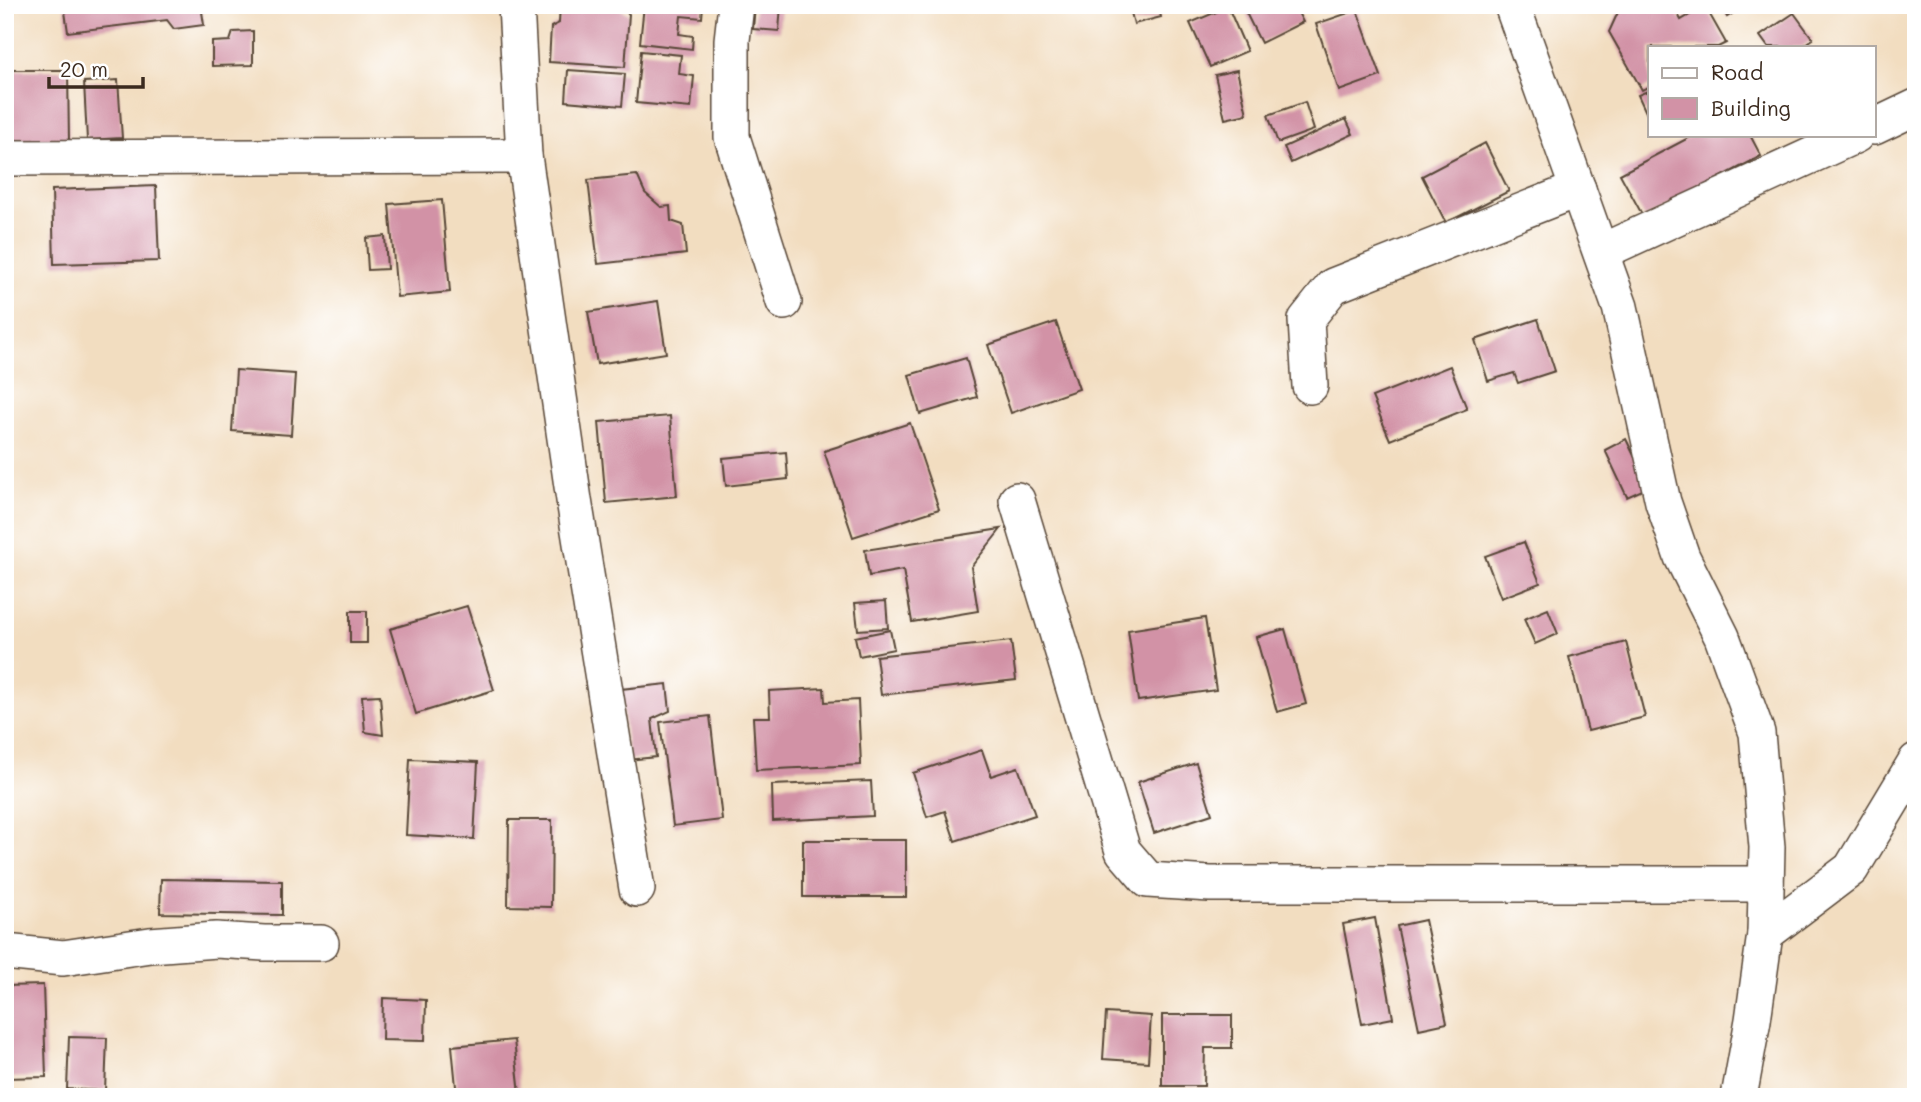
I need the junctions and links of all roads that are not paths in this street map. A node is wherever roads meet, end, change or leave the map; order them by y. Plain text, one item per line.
1 (516, 5) edge
2 (736, 5) edge
3 (1512, 5) edge
4 (1916, 107) edge
5 (1876, 126) edge
6 (1854, 136) edge
7 (524, 156) junction
8 (5, 158) edge
9 (1578, 189) junction
10 (1601, 252) junction
11 (784, 302) dead end
12 (1310, 386) dead end
13 (1017, 500) dead end
14 (1916, 761) edge
15 (1766, 884) junction
16 (636, 888) dead end
17 (1765, 934) junction
18 (321, 943) dead end
19 (5, 952) edge
20 (1739, 1097) edge

1 - 7 street
2 - 11 street
3 - 9 street
4 - 5 street
6 - 10 street
7 - 8 street
7 - 16 street
9 - 10 street
9 - 12 street
10 - 15 street
13 - 15 street
14 - 17 street
15 - 17 street
17 - 20 street
18 - 19 street

